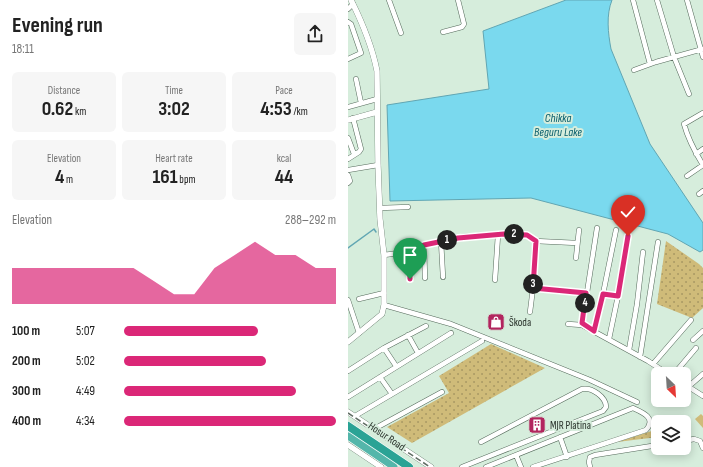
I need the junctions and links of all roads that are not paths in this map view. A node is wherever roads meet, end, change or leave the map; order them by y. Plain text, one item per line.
1 (389, 0) edge
2 (458, 0) edge
3 (632, 0) edge
4 (657, 0) edge
5 (687, 0) edge
6 (352, 2) edge
7 (348, 9) edge
8 (348, 22) edge
9 (443, 32) dead end
10 (401, 33) dead end
11 (370, 46) junction
12 (702, 49) edge
13 (361, 50) junction
14 (674, 57) junction
15 (703, 57) edge
16 (348, 59) edge
17 (650, 64) junction
18 (634, 70) dead end
19 (356, 79) dead end
20 (689, 94) dead end
21 (377, 99) junction
22 (360, 103) junction
23 (348, 107) edge
24 (377, 112) junction
25 (703, 113) edge
26 (351, 119) edge
27 (348, 138) edge
28 (703, 149) edge
29 (354, 154) junction
30 (696, 154) junction
31 (348, 159) edge
32 (378, 164) junction
33 (703, 165) edge
34 (348, 170) edge
35 (348, 175) edge
36 (687, 176) dead end
37 (348, 183) edge
38 (408, 207) dead end
39 (380, 208) junction
40 (597, 228) dead end
41 (579, 230) dead end
42 (616, 230) dead end
43 (498, 235) junction
44 (628, 236) dead end
45 (441, 241) junction
46 (536, 241) junction
47 (658, 242) dead end
48 (577, 243) junction
49 (424, 245) junction
50 (409, 251) junction
51 (643, 252) dead end
52 (384, 255) junction
53 (576, 258) dead end
54 (443, 277) dead end
55 (425, 278) dead end
56 (410, 279) dead end
57 (495, 280) dead end
58 (533, 288) junction
59 (384, 293) junction
60 (586, 293) junction
61 (603, 294) junction
62 (618, 296) junction
63 (348, 300) edge
64 (358, 300) dead end
65 (384, 305) junction
66 (530, 312) dead end
67 (691, 320) dead end
68 (568, 324) dead end
69 (582, 324) junction
70 (426, 326) dead end
71 (594, 331) junction
72 (703, 331) edge
73 (359, 332) junction
74 (451, 333) dead end
75 (408, 335) junction
76 (609, 339) junction
77 (693, 340) dead end
78 (482, 341) dead end
79 (348, 342) edge
80 (384, 348) junction
81 (696, 348) dead end
82 (628, 350) junction
83 (418, 353) junction
84 (640, 357) junction
85 (653, 364) junction
86 (396, 366) junction
87 (658, 367) edge
88 (680, 367) edge
89 (348, 371) edge
90 (703, 374) edge
91 (380, 377) junction
92 (691, 382) edge
93 (691, 389) edge
94 (442, 392) dead end
95 (392, 394) junction
96 (703, 396) edge
97 (348, 397) edge
98 (637, 402) dead end
99 (348, 412) edge
100 (355, 416) junction
101 (348, 423) edge
102 (348, 426) edge
103 (374, 429) junction
104 (348, 433) edge
105 (348, 436) edge
106 (560, 437) junction
107 (691, 440) edge
108 (481, 442) dead end
109 (348, 445) edge
110 (651, 446) edge
111 (703, 448) edge
112 (516, 455) junction
113 (566, 457) junction
114 (381, 467) edge
115 (394, 467) edge
116 (399, 467) edge
117 (409, 467) edge
118 (414, 467) edge
119 (431, 467) edge
120 (462, 467) edge
121 (486, 467) edge
122 (521, 467) edge
123 (533, 467) edge
124 (590, 467) edge

1 - 10 street
2 - 9 street
3 - 17 street
4 - 14 street
5 - 12 street
6 - 7 street
6 - 11 street
8 - 13 street
11 - 13 street
11 - 21 street
12 - 14 street
12 - 15 street
13 - 16 street
14 - 17 street
14 - 20 street
17 - 18 street
19 - 22 street
21 - 22 street
21 - 24 street
22 - 23 street
24 - 26 street
24 - 32 street
25 - 30 street
26 - 29 street
27 - 29 street
28 - 30 street
29 - 31 street
30 - 33 street
32 - 34 street
32 - 39 street
33 - 36 street
35 - 37 street
38 - 39 street
39 - 52 street
40 - 60 street
41 - 48 street
42 - 61 street
43 - 45 street
43 - 46 street
43 - 57 street
44 - 62 street
45 - 49 street
45 - 54 street
46 - 48 street
46 - 58 street
47 - 84 street
48 - 53 street
49 - 50 street
49 - 55 street
50 - 52 street
50 - 56 street
51 - 82 street
52 - 59 street
58 - 60 street
58 - 66 street
59 - 64 street
59 - 65 street
60 - 69 street
61 - 62 street
61 - 71 street
62 - 76 street
63 - 73 street
65 - 73 street
65 - 98 street
67 - 85 street
68 - 69 street
69 - 71 street
70 - 75 street
71 - 76 street
72 - 77 street
73 - 79 street
74 - 83 street
75 - 80 street
75 - 83 street
76 - 82 street
78 - 95 street
80 - 86 street
80 - 89 street
81 - 88 street
82 - 84 street
83 - 86 street
84 - 85 street
85 - 87 street
86 - 91 street
90 - 92 street
91 - 95 street
91 - 97 street
93 - 96 street
94 - 103 street
95 - 100 street
99 - 100 street
100 - 103 street
101 - 118 highway, Hosur Road
102 - 117 highway
103 - 119 street
104 - 116 highway
105 - 115 highway, Hosur Road
106 - 112 street
106 - 113 street
106 - 113 street
107 - 111 street
108 - 120 street
109 - 114 street
110 - 124 street
112 - 121 street
112 - 122 street
113 - 123 street

